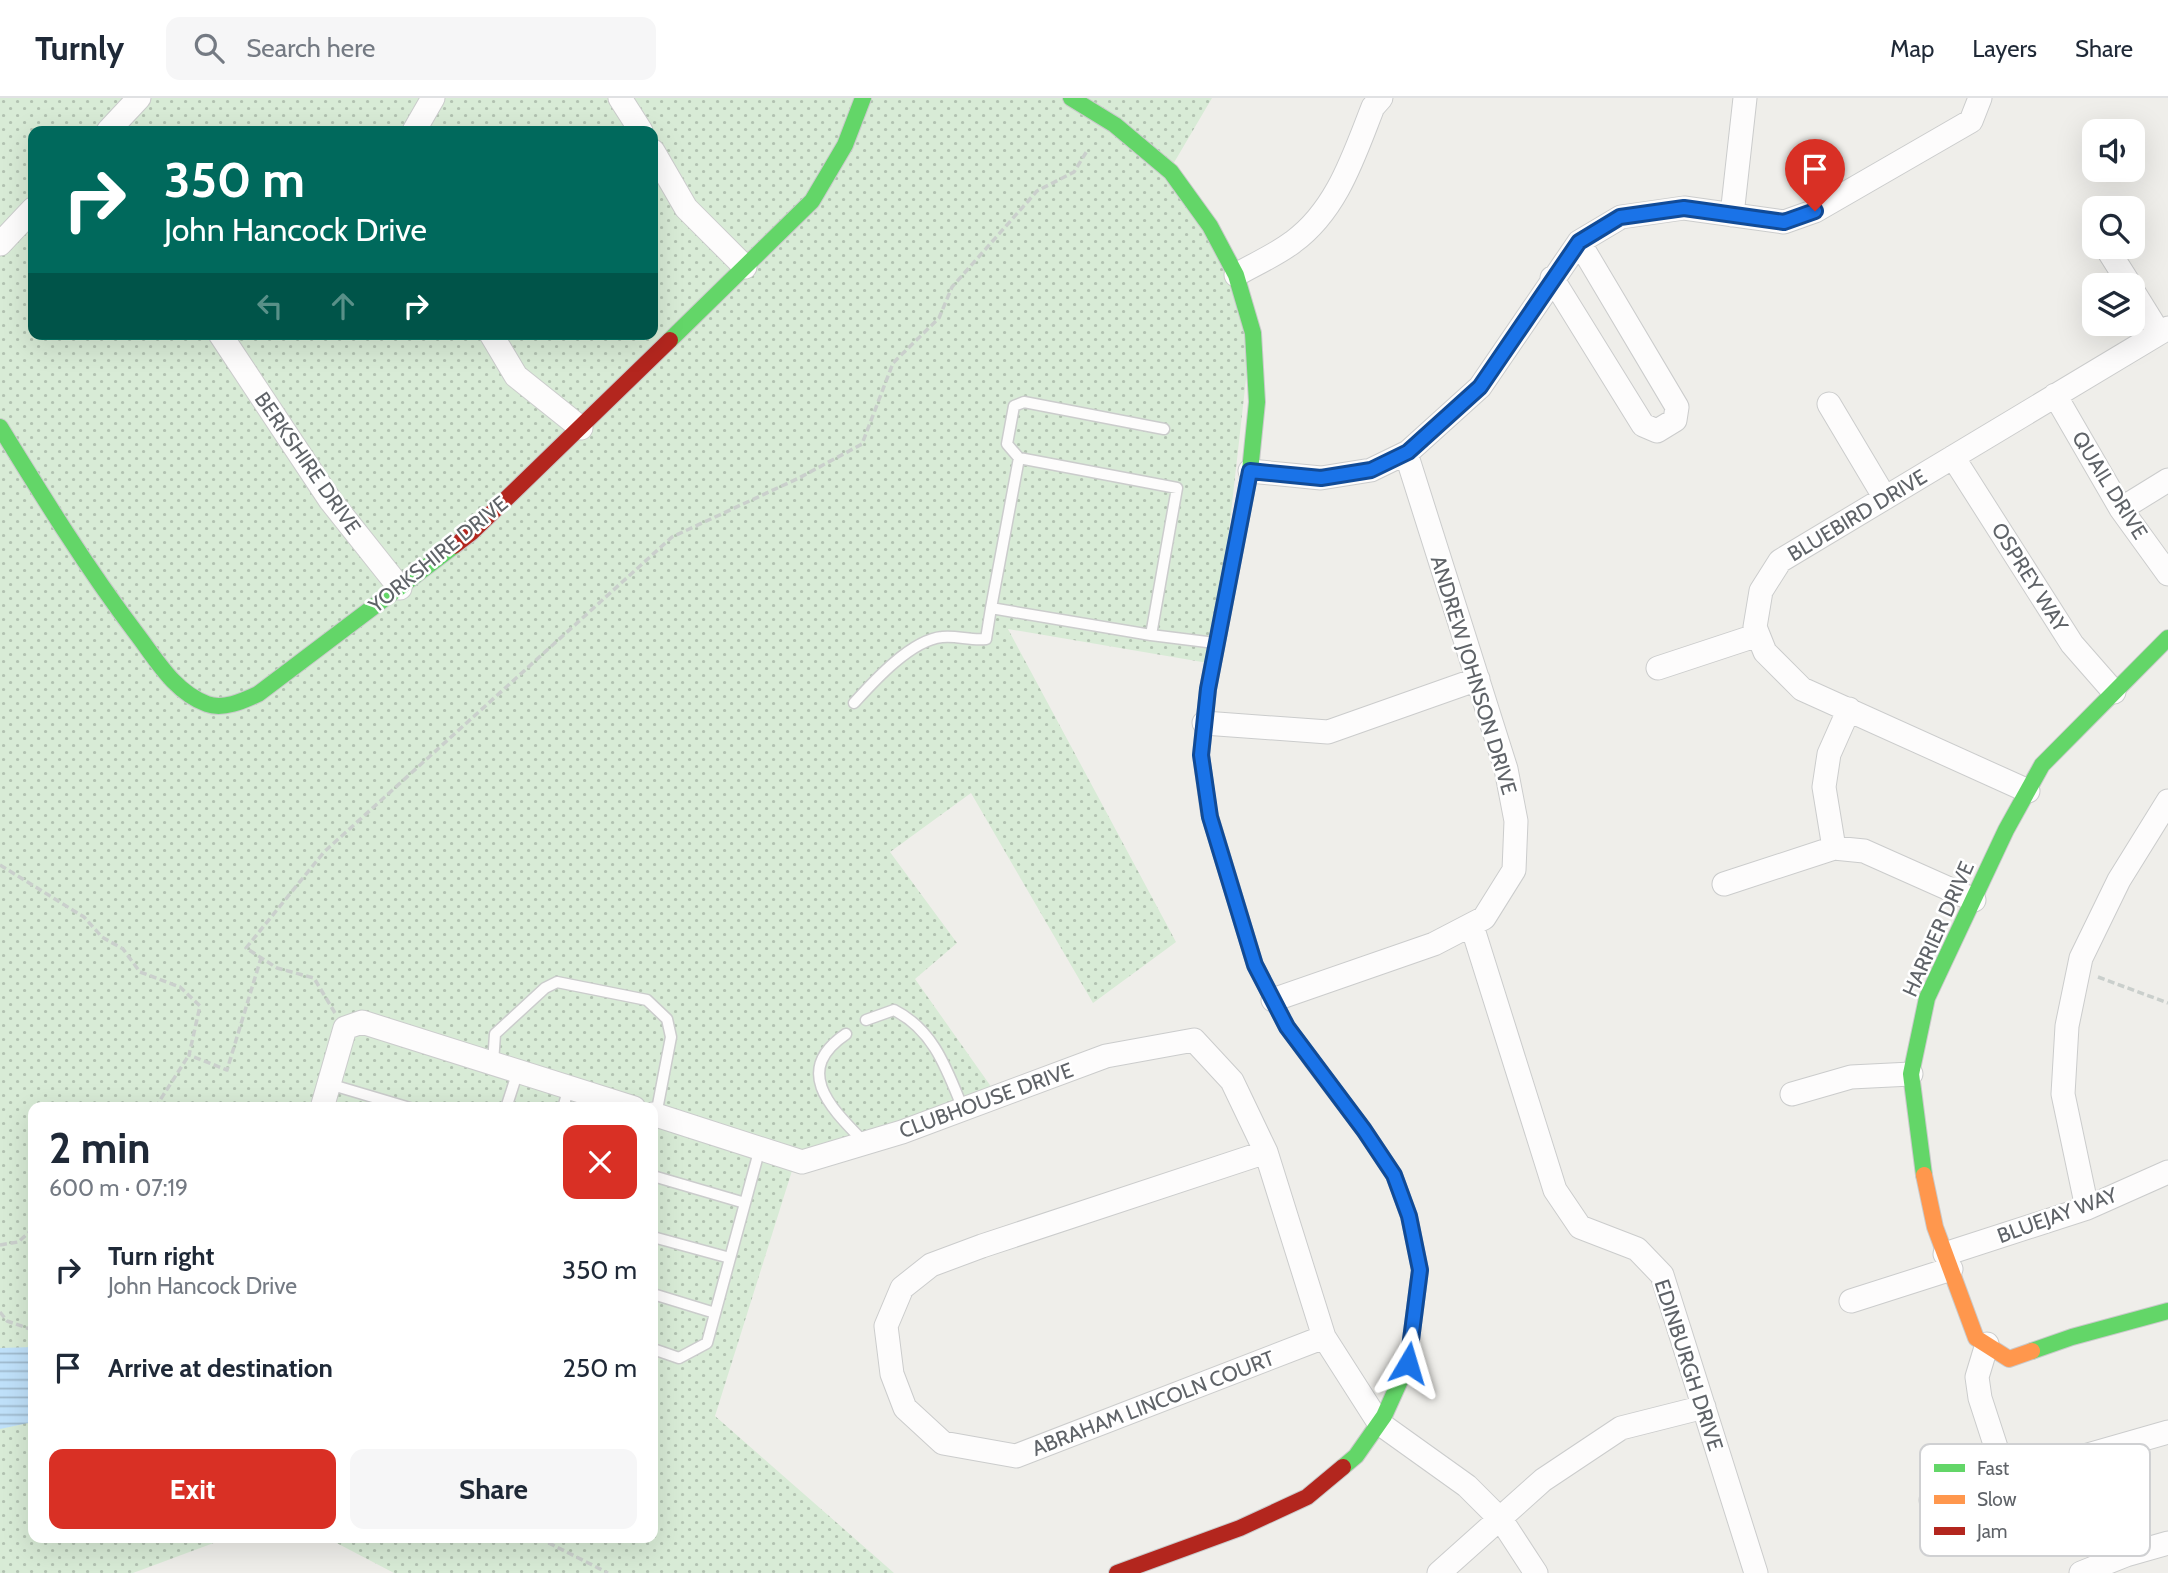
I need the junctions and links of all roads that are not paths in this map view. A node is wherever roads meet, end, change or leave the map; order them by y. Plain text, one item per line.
1 (139, 98) edge
2 (433, 98) edge
3 (620, 98) edge
4 (863, 98) edge
5 (1071, 98) edge
6 (1381, 98) edge
7 (1745, 98) edge
8 (1980, 98) edge
9 (113, 126) edge
10 (417, 126) edge
11 (638, 126) edge
12 (658, 160) edge
13 (28, 214) edge
14 (1732, 215) junction
15 (1579, 242) junction
16 (0, 244) edge
17 (744, 267) junction
18 (1236, 275) junction
19 (1552, 278) junction
20 (2145, 306) edge
21 (2164, 330) edge
22 (224, 340) edge
23 (495, 340) edge
24 (2055, 396) junction
25 (1829, 404) dead end
26 (0, 427) edge
27 (581, 428) junction
28 (1164, 429) dead end
29 (1406, 453) junction
30 (1019, 457) junction
31 (1953, 457) junction
32 (1250, 471) junction
33 (2168, 480) edge
34 (1885, 498) junction
35 (2121, 509) junction
36 (2168, 573) edge
37 (400, 588) junction
38 (991, 608) junction
39 (1151, 635) junction
40 (1758, 635) junction
41 (2168, 638) edge
42 (1217, 643) junction
43 (1658, 668) dead end
44 (1478, 679) junction
45 (2114, 692) junction
46 (853, 703) dead end
47 (1849, 709) junction
48 (1205, 723) junction
49 (2028, 790) junction
50 (2168, 801) edge
51 (1834, 848) junction
52 (1724, 884) dead end
53 (1973, 900) junction
54 (1472, 926) junction
55 (1273, 1000) junction
56 (866, 1020) dead end
57 (846, 1034) dead end
58 (493, 1063) junction
59 (518, 1071) junction
60 (1911, 1074) junction
61 (329, 1084) junction
62 (1792, 1094) dead end
63 (566, 1098) edge
64 (324, 1102) edge
65 (390, 1102) edge
66 (508, 1102) edge
67 (589, 1102) edge
68 (651, 1102) edge
69 (963, 1109) junction
70 (658, 1115) edge
71 (866, 1143) junction
72 (760, 1148) junction
73 (1266, 1152) junction
74 (2168, 1172) edge
75 (658, 1177) edge
76 (745, 1203) junction
77 (2087, 1208) junction
78 (658, 1238) edge
79 (730, 1258) junction
80 (1948, 1261) junction
81 (658, 1296) edge
82 (1851, 1301) dead end
83 (2168, 1311) edge
84 (715, 1313) junction
85 (1324, 1338) junction
86 (1987, 1344) junction
87 (658, 1351) edge
88 (1703, 1407) junction
89 (1379, 1423) junction
90 (2168, 1432) edge
91 (1995, 1444) edge
92 (2126, 1444) edge
93 (1500, 1519) junction
94 (2168, 1542) edge
95 (2150, 1548) edge
96 (2124, 1556) edge
97 (1116, 1573) edge
98 (1439, 1573) edge
99 (1536, 1573) edge
100 (1756, 1573) edge
101 (2081, 1573) edge

1 - 9 street
2 - 10 street
3 - 11 street
4 - 17 street, YORKSHIRE DRIVE
5 - 18 street
6 - 18 street
7 - 14 street
8 - 14 street
12 - 17 street
13 - 16 street
14 - 15 street
15 - 19 street
15 - 19 street
17 - 27 street, YORKSHIRE DRIVE
18 - 32 street
19 - 29 street
20 - 21 street
21 - 24 street, BLUEBIRD DRIVE
22 - 37 street, BERKSHIRE DRIVE
23 - 27 street
24 - 31 street, BLUEBIRD DRIVE
24 - 35 street, QUAIL DRIVE
25 - 34 street
26 - 37 street, YORKSHIRE DRIVE
27 - 37 street, YORKSHIRE DRIVE
28 - 30 lane
29 - 32 street
29 - 44 street, ANDREW JOHNSON DRIVE
30 - 38 lane
30 - 39 lane
31 - 34 street, BLUEBIRD DRIVE
31 - 45 street, OSPREY WAY
32 - 42 street
33 - 35 street
34 - 40 street, BLUEBIRD DRIVE
35 - 36 street, QUAIL DRIVE
38 - 39 lane
38 - 46 lane
39 - 42 lane
40 - 43 street
40 - 47 street
41 - 45 street, HARRIER DRIVE
42 - 48 street
44 - 48 street
44 - 54 street, ANDREW JOHNSON DRIVE
45 - 49 street, HARRIER DRIVE
47 - 49 street
47 - 51 street
48 - 55 street
49 - 53 street, HARRIER DRIVE
50 - 77 street
51 - 52 street
51 - 53 street
53 - 60 street, HARRIER DRIVE
54 - 55 street, ANDREW JOHNSON DRIVE
54 - 88 street, EDINBURGH DRIVE
55 - 89 street
56 - 69 lane
57 - 71 lane
58 - 59 street, CLUBHOUSE DRIVE
58 - 61 street, CLUBHOUSE DRIVE
58 - 68 lane
59 - 63 street, CLUBHOUSE DRIVE
59 - 66 lane
60 - 62 street
60 - 80 street, HARRIER DRIVE
61 - 64 street
61 - 65 lane
63 - 67 street, CLUBHOUSE DRIVE
69 - 71 street, CLUBHOUSE DRIVE
69 - 73 street, CLUBHOUSE DRIVE
70 - 72 street, CLUBHOUSE DRIVE
71 - 72 street, CLUBHOUSE DRIVE
72 - 76 lane
73 - 85 street
73 - 85 street, ABRAHAM LINCOLN COURT
74 - 77 street, BLUEJAY WAY
75 - 76 lane
76 - 79 lane
77 - 80 street, BLUEJAY WAY
78 - 79 lane
79 - 84 lane
80 - 82 street, BLUEJAY WAY
80 - 86 street, HARRIER DRIVE
81 - 84 lane
83 - 86 street
84 - 87 lane
85 - 89 street
86 - 91 street
88 - 93 street
88 - 100 street, EDINBURGH DRIVE
89 - 93 street
89 - 97 street
90 - 92 street
93 - 98 street
93 - 99 street
94 - 95 street
96 - 101 street

